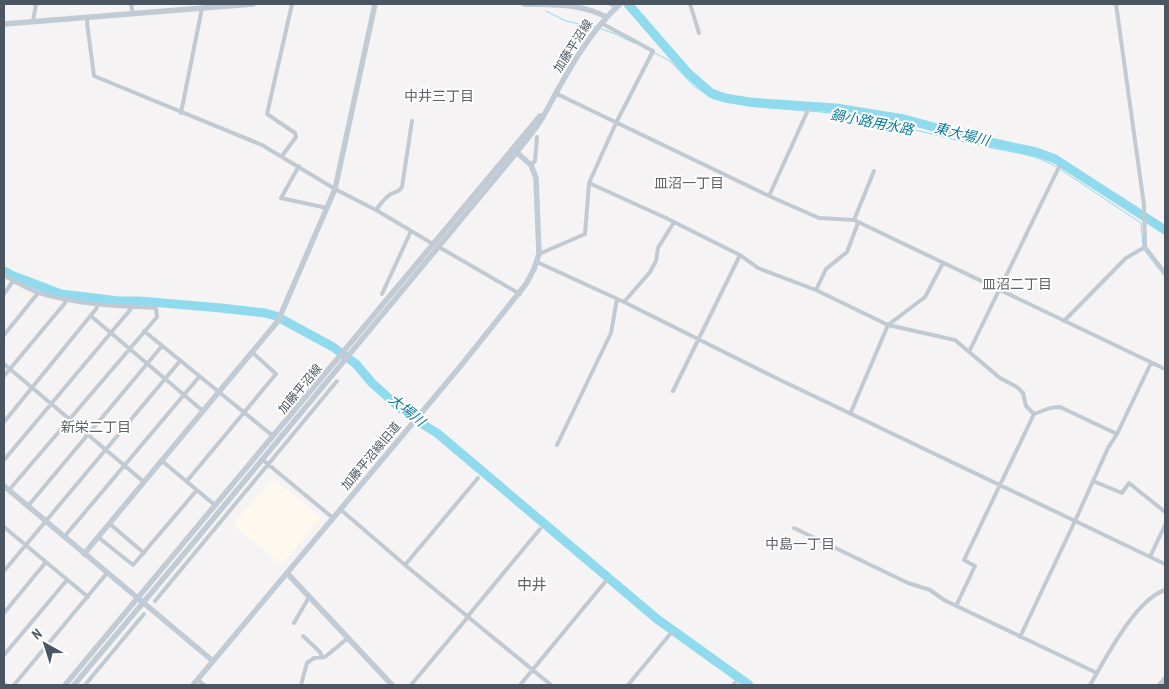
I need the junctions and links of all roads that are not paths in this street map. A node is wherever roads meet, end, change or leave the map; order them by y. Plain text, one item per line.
1 (36, 4) edge
2 (131, 4) edge
3 (253, 4) edge
4 (292, 4) edge
5 (374, 4) edge
6 (524, 4) edge
7 (690, 4) edge
8 (1116, 4) edge
9 (616, 5) edge
10 (202, 8) junction
11 (133, 14) junction
12 (606, 17) junction
13 (88, 18) junction
14 (33, 21) junction
15 (600, 23) junction
16 (4, 24) edge
17 (699, 33) dead end
18 (555, 93) junction
19 (808, 110) dead end
20 (181, 113) junction
21 (412, 121) dead end
22 (616, 123) junction
23 (537, 137) dead end
24 (514, 151) junction
25 (282, 156) junction
26 (531, 164) junction
27 (299, 166) junction
28 (1059, 167) dead end
29 (874, 171) dead end
30 (589, 183) junction
31 (335, 189) junction
32 (769, 196) junction
33 (327, 208) junction
34 (376, 210) junction
35 (856, 221) junction
36 (674, 222) junction
37 (411, 230) junction
38 (433, 244) junction
39 (439, 247) junction
40 (1145, 247) junction
41 (539, 254) junction
42 (740, 255) junction
43 (537, 262) junction
44 (943, 262) junction
45 (1165, 273) edge
46 (4, 276) edge
47 (14, 281) junction
48 (816, 290) junction
49 (999, 290) junction
50 (38, 293) junction
51 (4, 294) edge
52 (382, 294) dead end
53 (520, 294) junction
54 (617, 299) junction
55 (65, 300) junction
56 (624, 302) junction
57 (98, 304) junction
58 (131, 306) junction
59 (91, 316) junction
60 (1064, 321) junction
61 (888, 325) junction
62 (144, 331) junction
63 (111, 333) junction
64 (4, 335) edge
65 (700, 339) junction
66 (162, 346) junction
67 (129, 348) junction
68 (351, 348) junction
69 (969, 352) junction
70 (253, 353) junction
71 (180, 361) junction
72 (1151, 363) junction
73 (4, 364) edge
74 (147, 364) junction
75 (10, 369) junction
76 (1165, 369) edge
77 (4, 376) edge
78 (199, 377) junction
79 (165, 380) junction
80 (337, 381) dead end
81 (32, 388) junction
82 (673, 391) dead end
83 (219, 393) junction
84 (184, 395) junction
85 (52, 403) junction
86 (203, 411) junction
87 (244, 412) junction
88 (851, 412) junction
89 (1034, 414) junction
90 (70, 418) junction
91 (4, 422) edge
92 (88, 434) junction
93 (1118, 434) junction
94 (273, 436) junction
95 (557, 445) dead end
96 (106, 450) junction
97 (4, 460) edge
98 (263, 460) junction
99 (162, 461) junction
100 (269, 464) junction
101 (125, 465) junction
102 (478, 478) dead end
103 (186, 481) junction
104 (1093, 481) junction
105 (144, 482) junction
106 (999, 484) junction
107 (6, 488) edge
108 (197, 490) junction
109 (28, 506) junction
110 (216, 506) junction
111 (340, 509) junction
112 (1165, 512) edge
113 (333, 518) junction
114 (46, 521) junction
115 (1076, 522) junction
116 (110, 524) junction
117 (1165, 525) edge
118 (4, 528) edge
119 (540, 528) dead end
120 (794, 528) dead end
121 (64, 537) junction
122 (98, 537) junction
123 (194, 542) junction
124 (26, 545) junction
125 (200, 547) junction
126 (144, 553) junction
127 (84, 554) junction
128 (1150, 557) junction
129 (46, 562) junction
130 (1165, 564) edge
131 (405, 565) junction
132 (4, 571) edge
133 (107, 573) junction
134 (287, 573) junction
135 (67, 580) junction
136 (605, 582) dead end
137 (1165, 590) edge
138 (88, 597) junction
139 (309, 597) junction
140 (138, 598) junction
141 (155, 601) dead end
142 (144, 603) junction
143 (956, 606) junction
144 (4, 613) edge
145 (144, 614) dead end
146 (468, 616) junction
147 (294, 623) dead end
148 (120, 631) junction
149 (670, 633) dead end
150 (126, 636) junction
151 (303, 636) dead end
152 (1020, 637) junction
153 (348, 638) junction
154 (4, 655) edge
155 (322, 657) junction
156 (213, 661) junction
157 (533, 670) junction
158 (1097, 673) junction
159 (1165, 679) edge
160 (198, 680) junction
161 (14, 685) edge
162 (65, 685) edge
163 (74, 685) edge
164 (85, 685) edge
165 (193, 685) edge
166 (204, 685) edge
167 (301, 685) edge
168 (392, 685) edge
169 (411, 685) edge
170 (520, 685) edge
171 (551, 685) edge
172 (628, 685) edge
173 (1090, 685) edge
174 (1160, 685) edge

1 - 14 street
2 - 11 street
3 - 10 main road
4 - 25 street
5 - 31 main road
6 - 12 main road
7 - 17 street
8 - 40 street
9 - 12 main road, 加藤平沼線
10 - 11 main road
10 - 20 street
11 - 13 main road
12 - 15 main road, 加藤平沼線
13 - 14 main road
13 - 20 street
14 - 16 main road
15 - 18 main road, 加藤平沼線
15 - 22 street
18 - 22 street
18 - 24 main road, 加藤平沼線
19 - 32 street
20 - 25 street
21 - 34 street
22 - 30 street
22 - 32 street
23 - 26 street
24 - 26 main road
24 - 38 main road, 加藤平沼線
24 - 39 main road, 加藤平沼線
25 - 27 street
26 - 41 main road, 加藤平沼線旧道
27 - 31 street
27 - 33 street
28 - 49 street
29 - 35 street
30 - 36 street
30 - 41 street
31 - 33 main road
31 - 34 street
32 - 35 street
33 - 70 main road
34 - 37 street
35 - 44 street
35 - 48 street
36 - 42 street
36 - 56 street
37 - 38 street
37 - 52 street
38 - 68 main road, 加藤平沼線
39 - 53 street
39 - 68 main road, 加藤平沼線
40 - 45 street
40 - 60 street
41 - 43 main road, 加藤平沼線旧道
42 - 48 street
42 - 65 street
43 - 53 main road, 加藤平沼線旧道
43 - 54 street
44 - 49 street
44 - 61 street
46 - 47 street
47 - 50 street
47 - 51 street
48 - 61 street
49 - 60 street
49 - 69 street
50 - 55 street
50 - 64 street
53 - 111 main road, 加藤平沼線旧道
54 - 56 street
54 - 95 street
55 - 57 street
55 - 75 street
56 - 65 street
57 - 58 street
57 - 59 street
58 - 62 street
58 - 63 street
59 - 63 street
59 - 81 street
60 - 72 street
61 - 69 street
61 - 88 street
62 - 66 street
62 - 67 street
63 - 67 street
63 - 85 street
65 - 82 street
65 - 88 street
66 - 71 street
66 - 74 street
67 - 74 street
67 - 90 street
68 - 94 main road, 加藤平沼線
68 - 98 main road, 加藤平沼線
69 - 89 street
70 - 83 main road
70 - 87 street
71 - 78 street
71 - 79 street
72 - 76 street
72 - 93 street
73 - 75 street
74 - 79 street
74 - 92 street
75 - 77 street
75 - 81 street
78 - 83 street
78 - 84 street
79 - 84 street
79 - 96 street
80 - 100 street
81 - 85 street
81 - 91 street
83 - 86 main road
83 - 87 street
84 - 86 street
84 - 101 street
85 - 90 street
85 - 97 street
86 - 99 main road
87 - 94 street
87 - 103 street
88 - 106 street
89 - 93 street
89 - 106 street
90 - 92 street
90 - 107 street
92 - 96 street
92 - 109 street
93 - 104 street
94 - 110 main road, 加藤平沼線
96 - 101 street
96 - 114 street
98 - 100 street
98 - 123 main road, 加藤平沼線
99 - 103 street
99 - 105 main road
100 - 113 street
100 - 125 street
101 - 105 street
101 - 121 street
102 - 131 street
103 - 108 street
104 - 112 street
104 - 115 street
105 - 116 main road
106 - 115 street
106 - 143 street
107 - 109 main road
108 - 110 street
108 - 126 street
109 - 114 main road
110 - 140 main road, 加藤平沼線
111 - 113 main road, 加藤平沼線旧道
111 - 131 street
113 - 134 main road, 加藤平沼線旧道
114 - 121 main road
114 - 124 street
115 - 128 street
115 - 152 street
116 - 122 main road
116 - 126 street
117 - 128 street
118 - 124 street
119 - 146 street
120 - 143 street
121 - 127 main road
122 - 126 street
122 - 127 main road
123 - 125 street
123 - 142 main road, 加藤平沼線
124 - 129 street
124 - 132 street
125 - 141 street
127 - 133 main road
128 - 130 street
129 - 135 street
129 - 144 street
131 - 146 street
133 - 138 street
133 - 140 main road
134 - 139 main road
134 - 156 main road, 加藤平沼線旧道
135 - 138 street
135 - 154 street
136 - 157 street
137 - 158 street
138 - 161 street
139 - 147 street
139 - 153 main road
140 - 142 main road
140 - 162 main road, 加藤平沼線
142 - 148 main road, 加藤平沼線
142 - 156 main road
143 - 152 street
145 - 150 street
146 - 157 street
146 - 169 street
148 - 150 street
148 - 163 main road, 加藤平沼線
149 - 172 street
150 - 164 street
151 - 155 street
152 - 158 street
153 - 155 street
153 - 168 main road
155 - 167 street
156 - 160 main road, 加藤平沼線旧道
157 - 170 street
157 - 171 street
158 - 173 street
159 - 174 main road
160 - 165 main road, 加藤平沼線旧道
160 - 166 street

